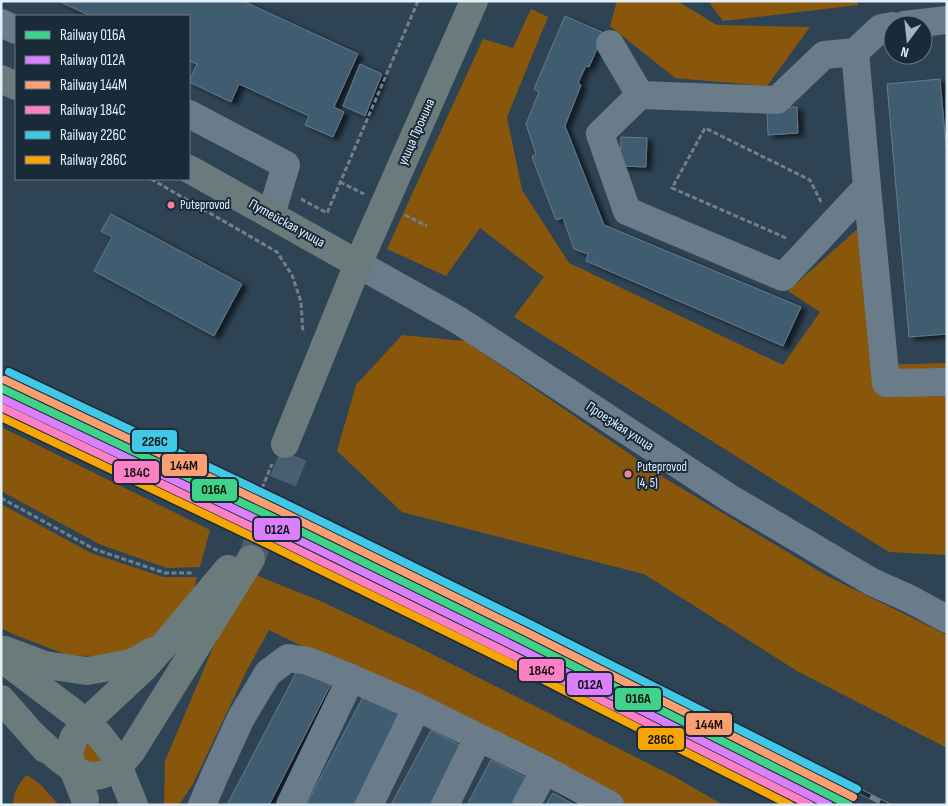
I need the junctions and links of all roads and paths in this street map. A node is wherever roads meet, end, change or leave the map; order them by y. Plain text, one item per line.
1 (418, 1) edge
2 (474, 1) edge
3 (947, 20) edge
4 (933, 22) edge
5 (1, 23) edge
6 (883, 28) edge
7 (15, 30) edge
8 (610, 44) dead end
9 (855, 52) junction
10 (1, 79) edge
11 (15, 86) edge
12 (640, 95) junction
13 (190, 115) edge
14 (190, 170) edge
15 (154, 180) edge
16 (280, 187) junction
17 (867, 187) junction
18 (271, 215) junction
19 (833, 225) junction
20 (810, 249) junction
21 (358, 264) junction
22 (302, 338) dead end
23 (947, 382) edge
24 (285, 451) joint
25 (1, 498) edge
26 (243, 552) junction
27 (200, 572) dead end
28 (947, 596) edge
29 (910, 599) junction
30 (947, 619) edge
31 (165, 644) junction
32 (1, 648) edge
33 (1, 658) edge
34 (351, 678) junction
35 (168, 692) junction
36 (1, 699) edge
37 (417, 707) junction
38 (86, 722) junction
39 (33, 735) junction
40 (478, 738) junction
41 (118, 766) junction
42 (73, 769) junction
43 (545, 770) junction
44 (87, 802) edge
45 (607, 804) edge
46 (134, 805) edge
47 (141, 805) edge
48 (202, 805) edge
49 (290, 805) edge
50 (369, 805) edge
51 (445, 805) edge
52 (526, 805) edge

1 - 16 path
2 - 21 main road, улица Пронина
3 - 4 street
5 - 7 street
6 - 9 street
8 - 12 street
9 - 12 street
9 - 17 street
10 - 11 main road
12 - 20 street
13 - 16 street
14 - 18 main road, Путейская улица
15 - 22 path
16 - 18 street
17 - 19 street
17 - 23 street
18 - 21 main road, Путейская улица
19 - 20 street
19 - 20 path
21 - 24 main road, улица Пронина
21 - 29 street, Проезжая улица
24 - 26 path
25 - 27 path
26 - 31 main road
26 - 35 main road
28 - 29 street
29 - 30 street, Проезжая улица
31 - 32 main road
31 - 38 main road
33 - 38 main road
34 - 37 street
34 - 48 street
34 - 49 street
35 - 41 main road
35 - 47 main road
36 - 39 main road
37 - 40 street
37 - 50 street
38 - 41 main road
38 - 42 main road
39 - 42 main road
39 - 44 main road
40 - 43 street
40 - 51 street
41 - 42 main road
41 - 46 main road
42 - 44 main road
43 - 45 street
43 - 52 street

